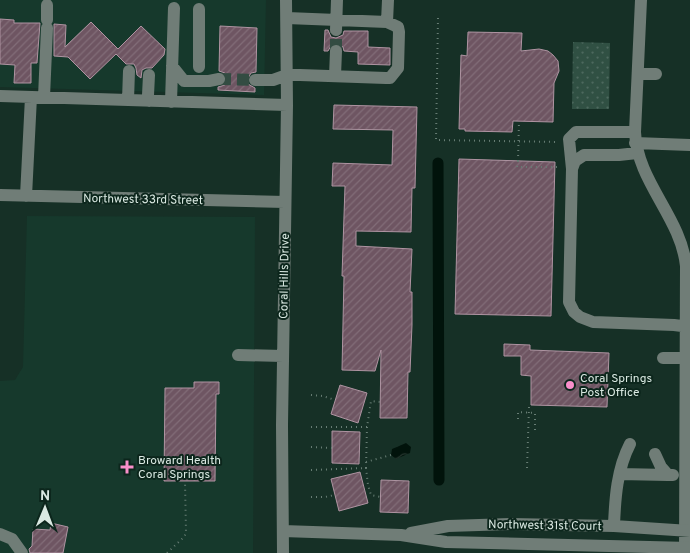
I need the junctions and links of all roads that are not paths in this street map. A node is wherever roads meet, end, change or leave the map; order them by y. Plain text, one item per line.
1 (286, 0) edge
2 (337, 0) edge
3 (388, 0) edge
4 (641, 0) edge
5 (47, 5) dead end
6 (174, 8) dead end
7 (199, 8) dead end
8 (287, 18) junction
9 (387, 22) junction
10 (336, 26) junction
11 (336, 51) tunnel mouth
12 (172, 66) junction
13 (199, 67) dead end
14 (129, 71) dead end
15 (638, 74) junction
16 (656, 74) dead end
17 (148, 75) dead end
18 (287, 75) junction
19 (335, 76) junction
20 (257, 80) tunnel mouth
21 (184, 81) junction
22 (0, 96) edge
23 (30, 97) junction
24 (44, 98) junction
25 (128, 100) junction
26 (149, 101) junction
27 (175, 102) junction
28 (208, 103) junction
29 (287, 106) junction
30 (636, 143) junction
31 (690, 145) edge
32 (572, 169) junction
33 (0, 195) edge
34 (26, 196) junction
35 (285, 202) junction
36 (688, 258) edge
37 (688, 326) edge
38 (238, 355) dead end
39 (283, 356) junction
40 (663, 358) dead end
41 (685, 358) junction
42 (630, 444) dead end
43 (654, 454) dead end
44 (620, 474) junction
45 (668, 475) junction
46 (685, 475) junction
47 (614, 526) junction
48 (283, 531) junction
49 (687, 531) edge
50 (0, 534) edge
51 (401, 535) junction
52 (532, 549) edge
53 (686, 550) edge
54 (22, 553) edge
55 (283, 553) edge

1 - 8 street, Coral Hills Drive
2 - 10 street
3 - 9 street
4 - 15 street
5 - 24 street
6 - 12 street
7 - 13 street
8 - 10 street
8 - 18 street, Coral Hills Drive
9 - 10 street
9 - 19 street
11 - 19 street
12 - 21 street
12 - 27 street
14 - 25 street
15 - 16 street
15 - 30 street
17 - 26 street
18 - 19 street
18 - 20 street
18 - 29 street, Coral Hills Drive
21 - 27 street
21 - 28 street
22 - 23 street
23 - 24 street
23 - 34 street
24 - 25 street
25 - 26 street
26 - 27 street
27 - 28 street
28 - 29 street
29 - 35 street, Coral Hills Drive
30 - 31 street
30 - 32 street
30 - 32 street
30 - 36 street
32 - 37 street
33 - 34 street, Northwest 33rd Street
34 - 35 street, Northwest 33rd Street
35 - 39 street, Coral Hills Drive
36 - 37 street
37 - 41 street
38 - 39 street
39 - 48 street, Coral Hills Drive
40 - 41 street
41 - 46 street
42 - 44 street
43 - 45 street
44 - 45 street
44 - 47 street
45 - 46 street
46 - 49 street
47 - 49 street, Northwest 31st Court
47 - 51 street, Northwest 31st Court
48 - 51 street, Northwest 31st Court
48 - 55 street, Coral Hills Drive
49 - 53 street
50 - 54 street
51 - 52 street, Northwest 31st Court
52 - 53 street, Northwest 31st Court

